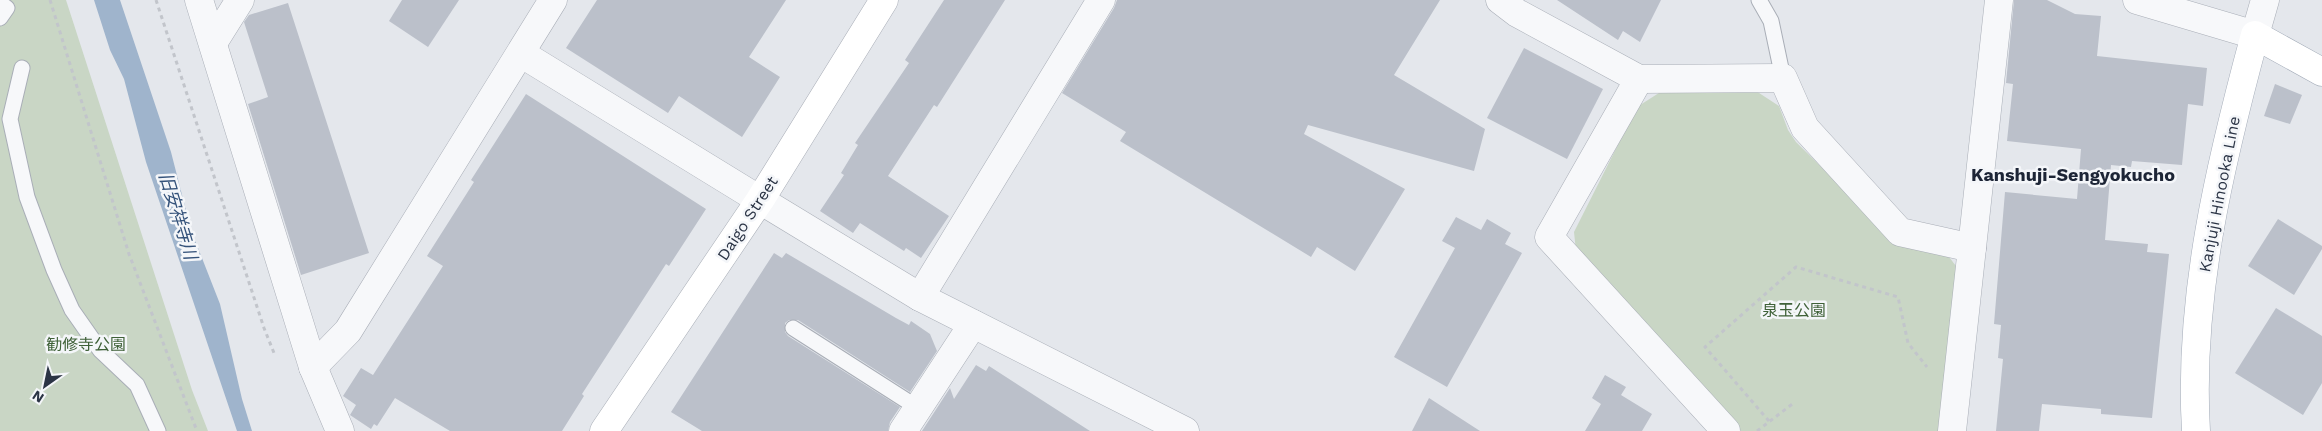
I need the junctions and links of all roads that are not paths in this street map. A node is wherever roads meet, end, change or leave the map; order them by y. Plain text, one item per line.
1 (199, 0) edge
2 (240, 0) edge
3 (553, 0) edge
4 (884, 0) edge
5 (1101, 0) edge
6 (1500, 0) edge
7 (1759, 0) edge
8 (1999, 0) edge
9 (2137, 0) edge
10 (2265, 0) edge
11 (0, 3) edge
12 (0, 18) edge
13 (2255, 35) junction
14 (214, 43) junction
15 (522, 54) junction
16 (22, 68) dead end
17 (2322, 72) edge
18 (1783, 78) junction
19 (1639, 79) junction
20 (760, 200) junction
21 (1972, 248) junction
22 (920, 297) junction
23 (973, 324) junction
24 (793, 328) dead end
25 (313, 367) junction
26 (918, 408) junction
27 (158, 431) edge
28 (340, 431) edge
29 (604, 431) edge
30 (903, 431) edge
31 (1185, 431) edge
32 (1726, 431) edge
33 (1952, 431) edge
34 (2196, 431) edge

1 - 14 street
2 - 14 street
3 - 15 street
4 - 20 main road, Daigo Street
5 - 22 street
6 - 19 street
7 - 18 lane
8 - 21 street
9 - 13 street
10 - 13 street
11 - 12 lane
13 - 17 main road
13 - 34 main road, Kanjuji Hinooka Line
14 - 25 street
15 - 20 street
15 - 25 street
16 - 27 lane
18 - 19 street
18 - 21 street
19 - 32 street
20 - 22 street
20 - 29 main road, Daigo Street
21 - 33 street
22 - 23 street
23 - 26 street
23 - 31 street
24 - 26 lane
25 - 28 street
26 - 30 street

